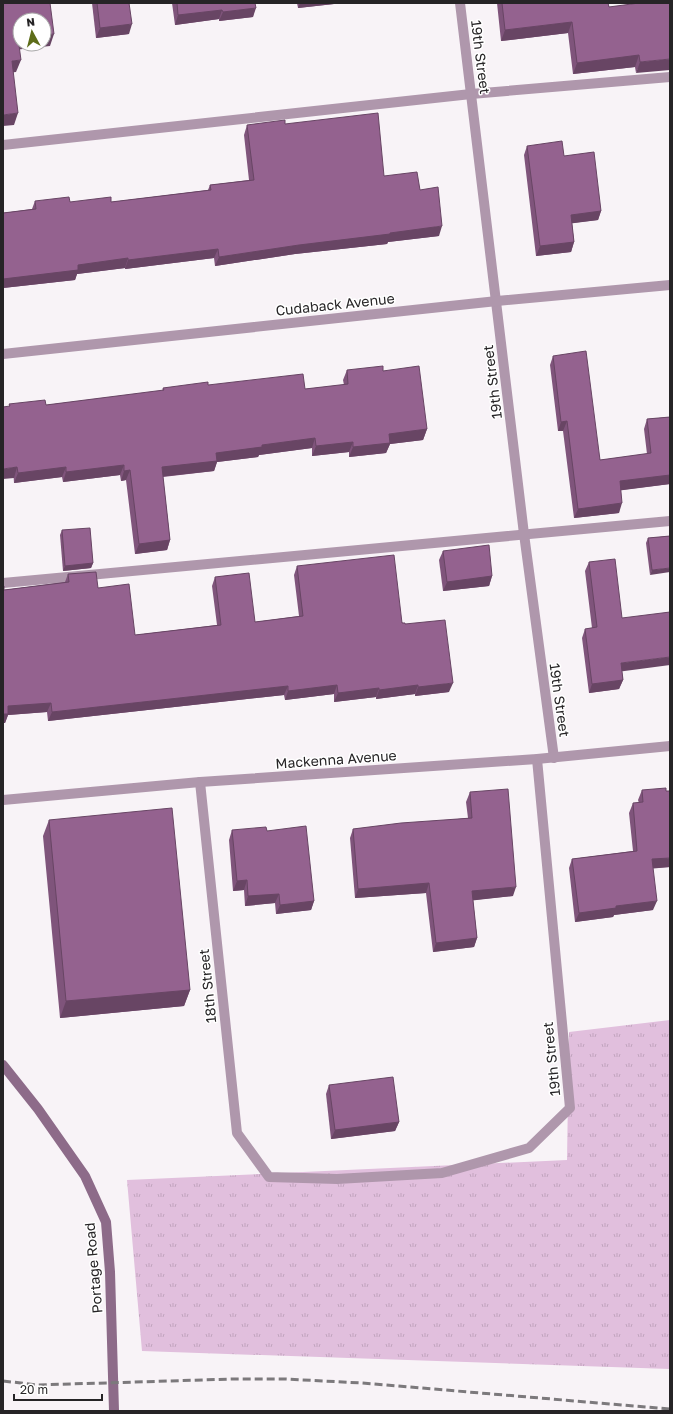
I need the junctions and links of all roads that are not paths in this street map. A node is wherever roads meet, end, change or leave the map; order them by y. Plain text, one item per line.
1 (460, 3) edge
2 (670, 77) edge
3 (471, 94) junction
4 (3, 145) edge
5 (670, 285) edge
6 (497, 301) junction
7 (3, 354) edge
8 (670, 521) edge
9 (524, 534) junction
10 (3, 583) edge
11 (670, 746) edge
12 (554, 758) junction
13 (537, 759) junction
14 (200, 782) junction
15 (3, 800) edge
16 (3, 1065) edge
17 (269, 1177) joint
18 (114, 1408) edge

1 - 3 street, 19th Street
2 - 3 street
3 - 4 street
3 - 6 street, 19th Street
5 - 6 street, Cudaback Avenue
6 - 7 street, Cudaback Avenue
6 - 9 street, 19th Street
8 - 9 street
9 - 10 street
9 - 12 street, 19th Street
11 - 12 street, Mackenna Avenue
12 - 13 street, Mackenna Avenue
13 - 14 street, Mackenna Avenue
13 - 17 street, 19th Street
14 - 15 street, Mackenna Avenue
14 - 17 street, 18th Street
16 - 18 street, Portage Road

